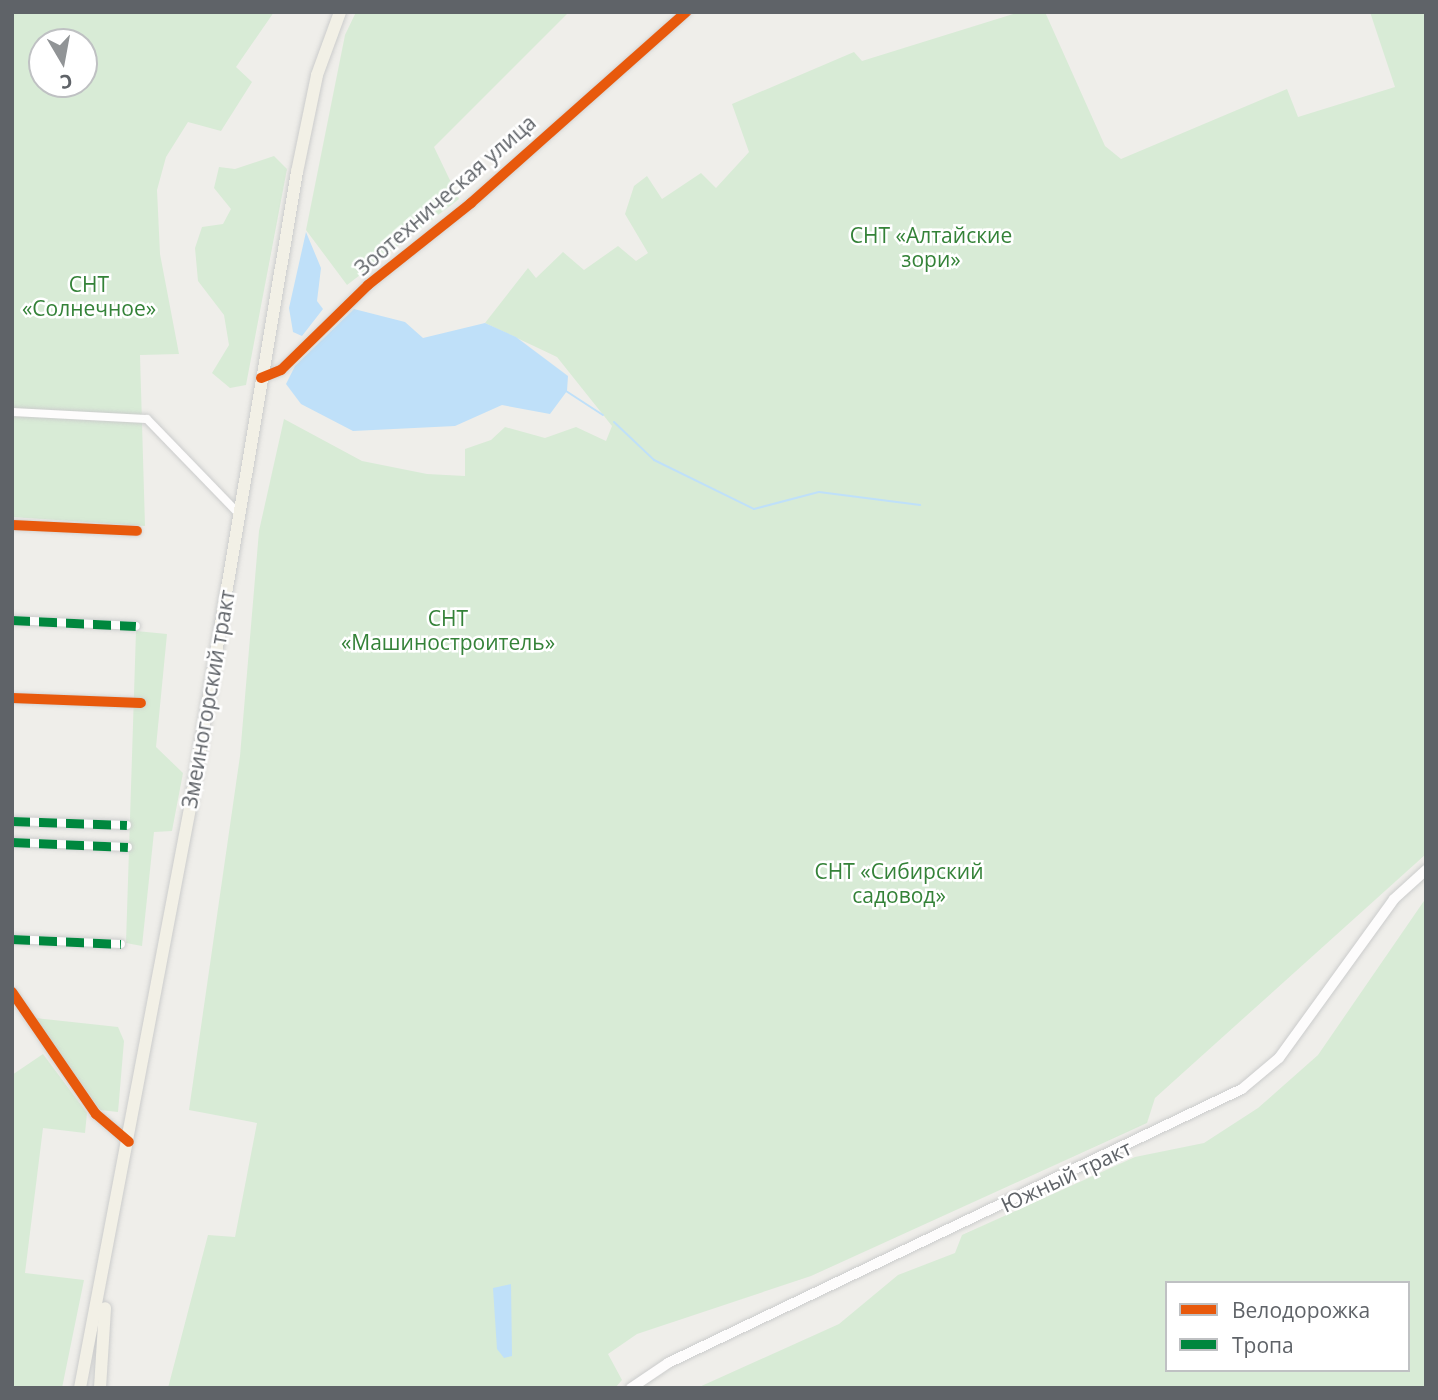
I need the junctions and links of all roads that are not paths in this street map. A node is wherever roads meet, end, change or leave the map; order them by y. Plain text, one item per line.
1 (340, 12) edge
2 (686, 12) edge
3 (261, 378) junction
4 (12, 412) edge
5 (239, 514) junction
6 (12, 525) edge
7 (137, 531) dead end
8 (12, 620) edge
9 (136, 626) dead end
10 (12, 698) edge
11 (141, 702) dead end
12 (12, 821) edge
13 (127, 825) dead end
14 (12, 842) edge
15 (128, 847) dead end
16 (1426, 870) edge
17 (12, 939) edge
18 (121, 944) dead end
19 (12, 992) edge
20 (129, 1142) junction
21 (106, 1270) junction
22 (91, 1345) junction
23 (80, 1388) edge
24 (86, 1388) edge
25 (98, 1388) edge
26 (631, 1388) edge

1 - 3 highway, Змеиногорский тракт
2 - 3 street, Зоотехническая улица
3 - 5 highway, Змеиногорский тракт
4 - 5 street
5 - 20 highway, Змеиногорский тракт
6 - 7 street
8 - 9 street
10 - 11 street
12 - 13 street
14 - 15 street
16 - 26 main road, Южный тракт
17 - 18 street
19 - 20 street
20 - 21 highway, Змеиногорский тракт
21 - 22 highway, Змеиногорский тракт
21 - 25 highway
22 - 23 highway, Змеиногорский тракт
22 - 24 highway

